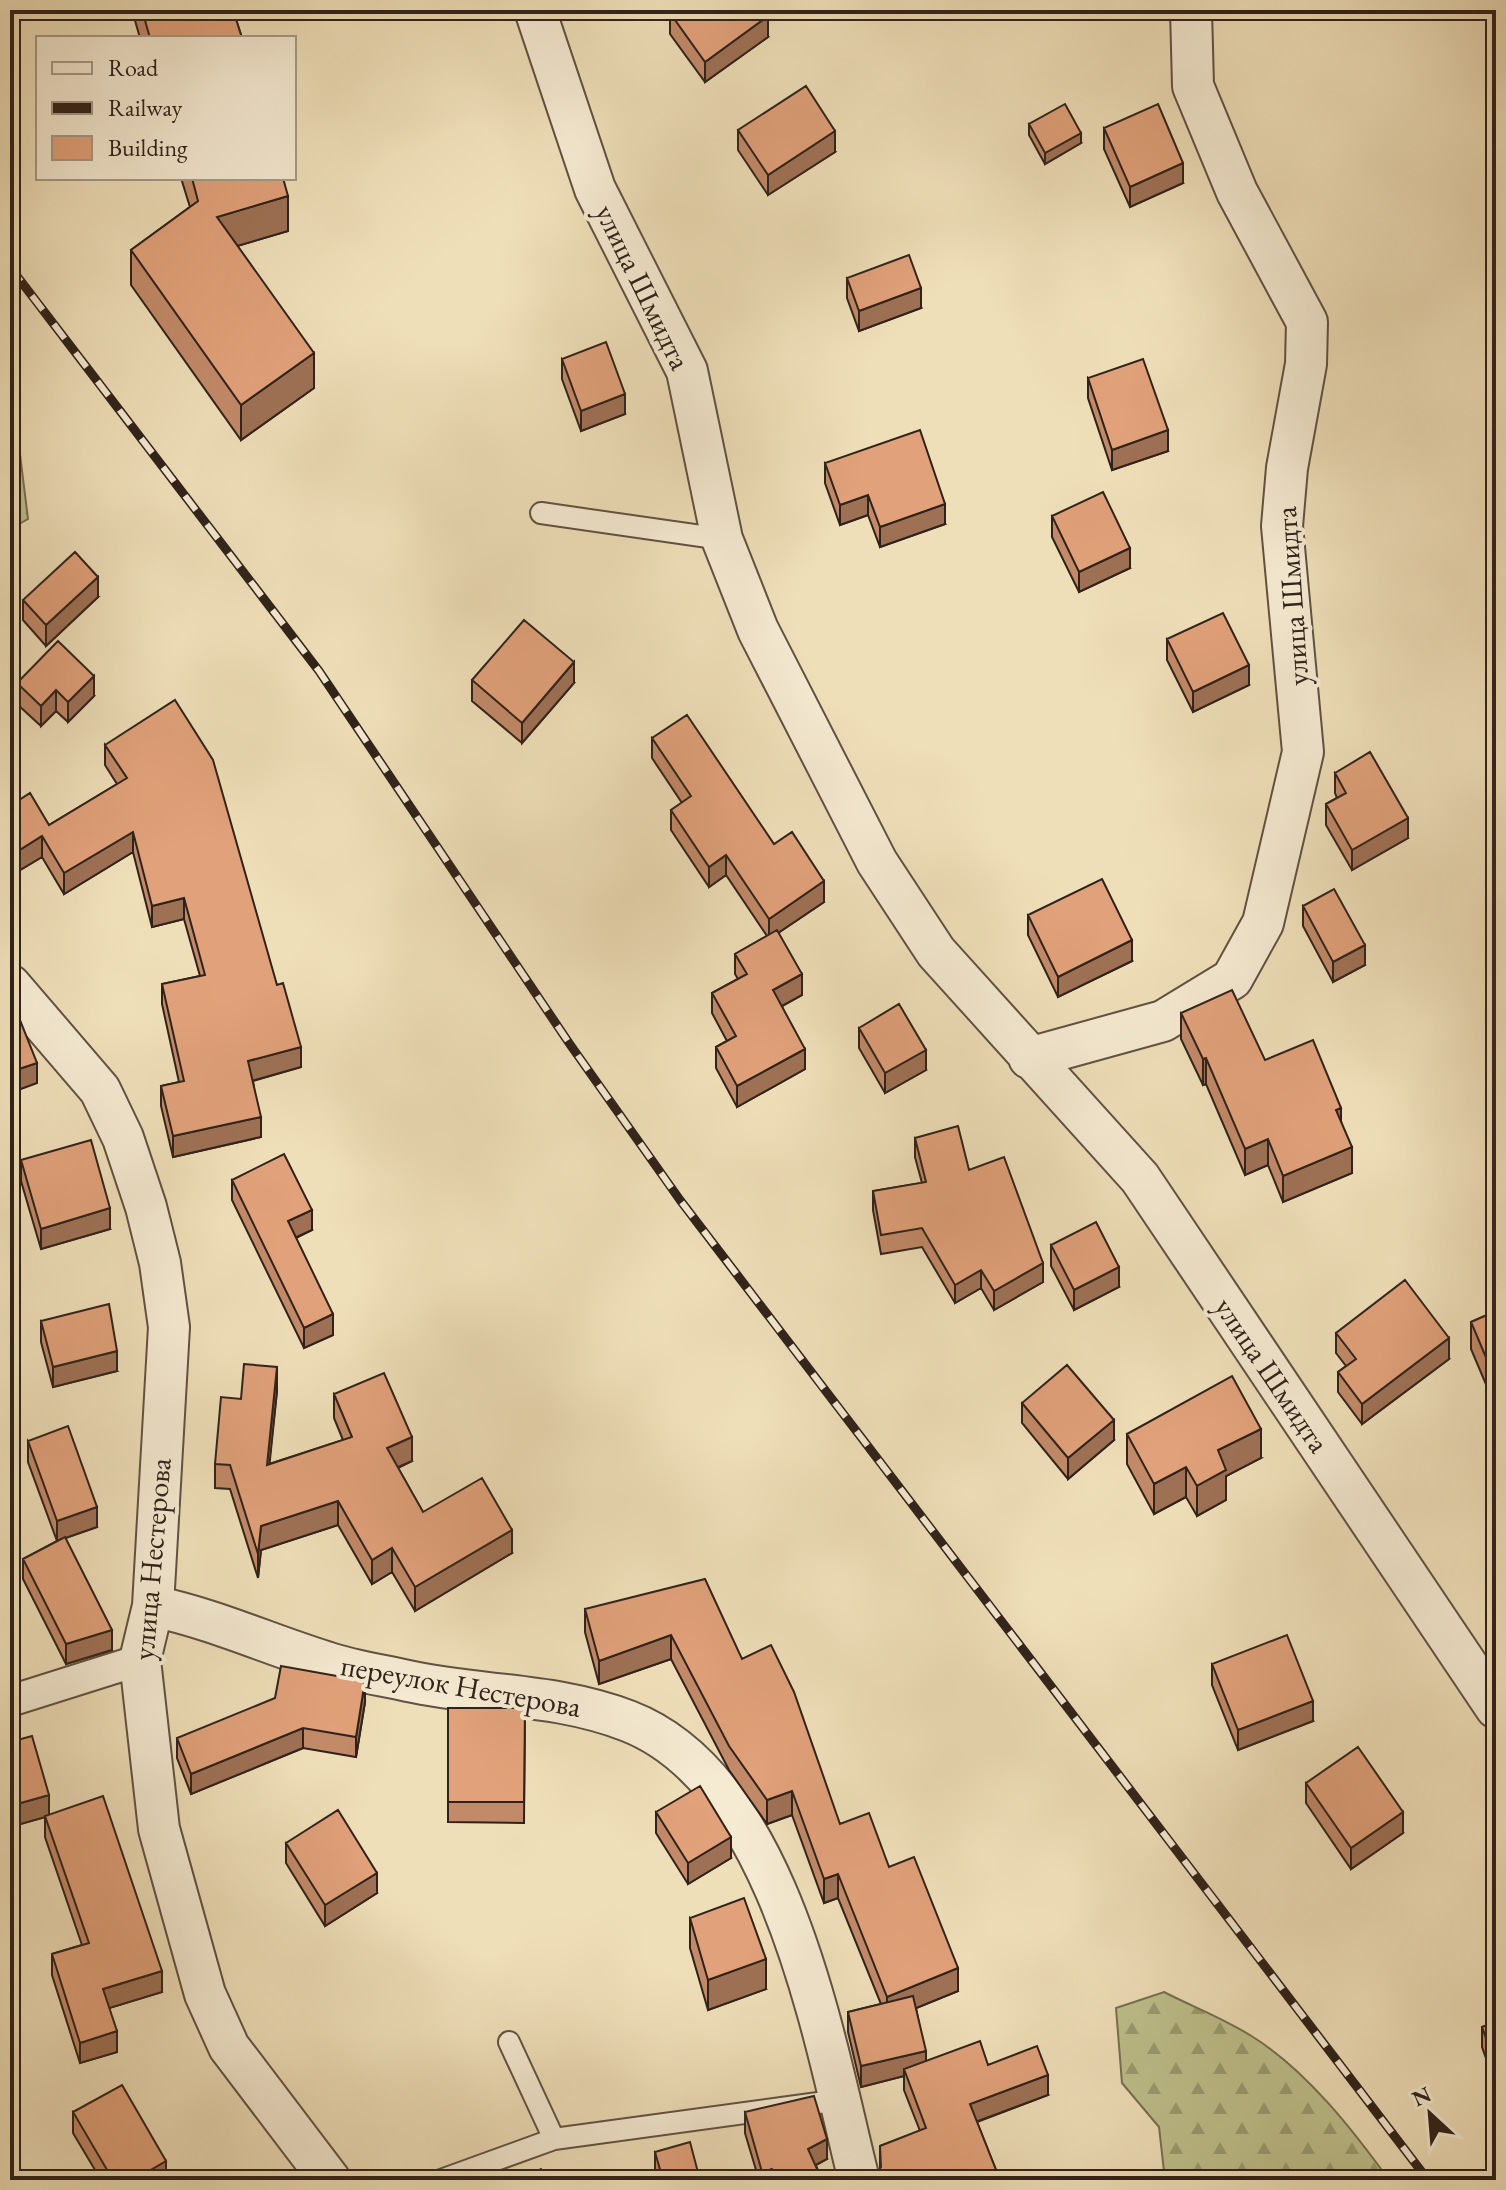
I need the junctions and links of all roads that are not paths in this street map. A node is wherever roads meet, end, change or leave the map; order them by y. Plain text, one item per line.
1 (535, 10) edge
2 (1191, 10) edge
3 (541, 513) dead end
4 (722, 539) junction
5 (10, 985) edge
6 (1029, 1058) junction
7 (153, 1606) junction
8 (140, 1660) junction
9 (10, 1701) edge
10 (1496, 1708) edge
11 (509, 2042) dead end
12 (840, 2100) junction
13 (554, 2139) junction
14 (330, 2180) edge
15 (441, 2180) edge
16 (859, 2180) edge

1 - 4 street, улица Шмидта
2 - 6 street, улица Шмидта
3 - 4 lane
4 - 6 street, улица Шмидта
5 - 7 street, улица Нестерова
6 - 10 street, улица Шмидта
7 - 8 street, улица Нестерова
7 - 12 street, переулок Нестерова
8 - 9 street
8 - 14 street, улица Нестерова
11 - 13 lane
12 - 13 lane
12 - 16 street, переулок Нестерова
13 - 15 lane

